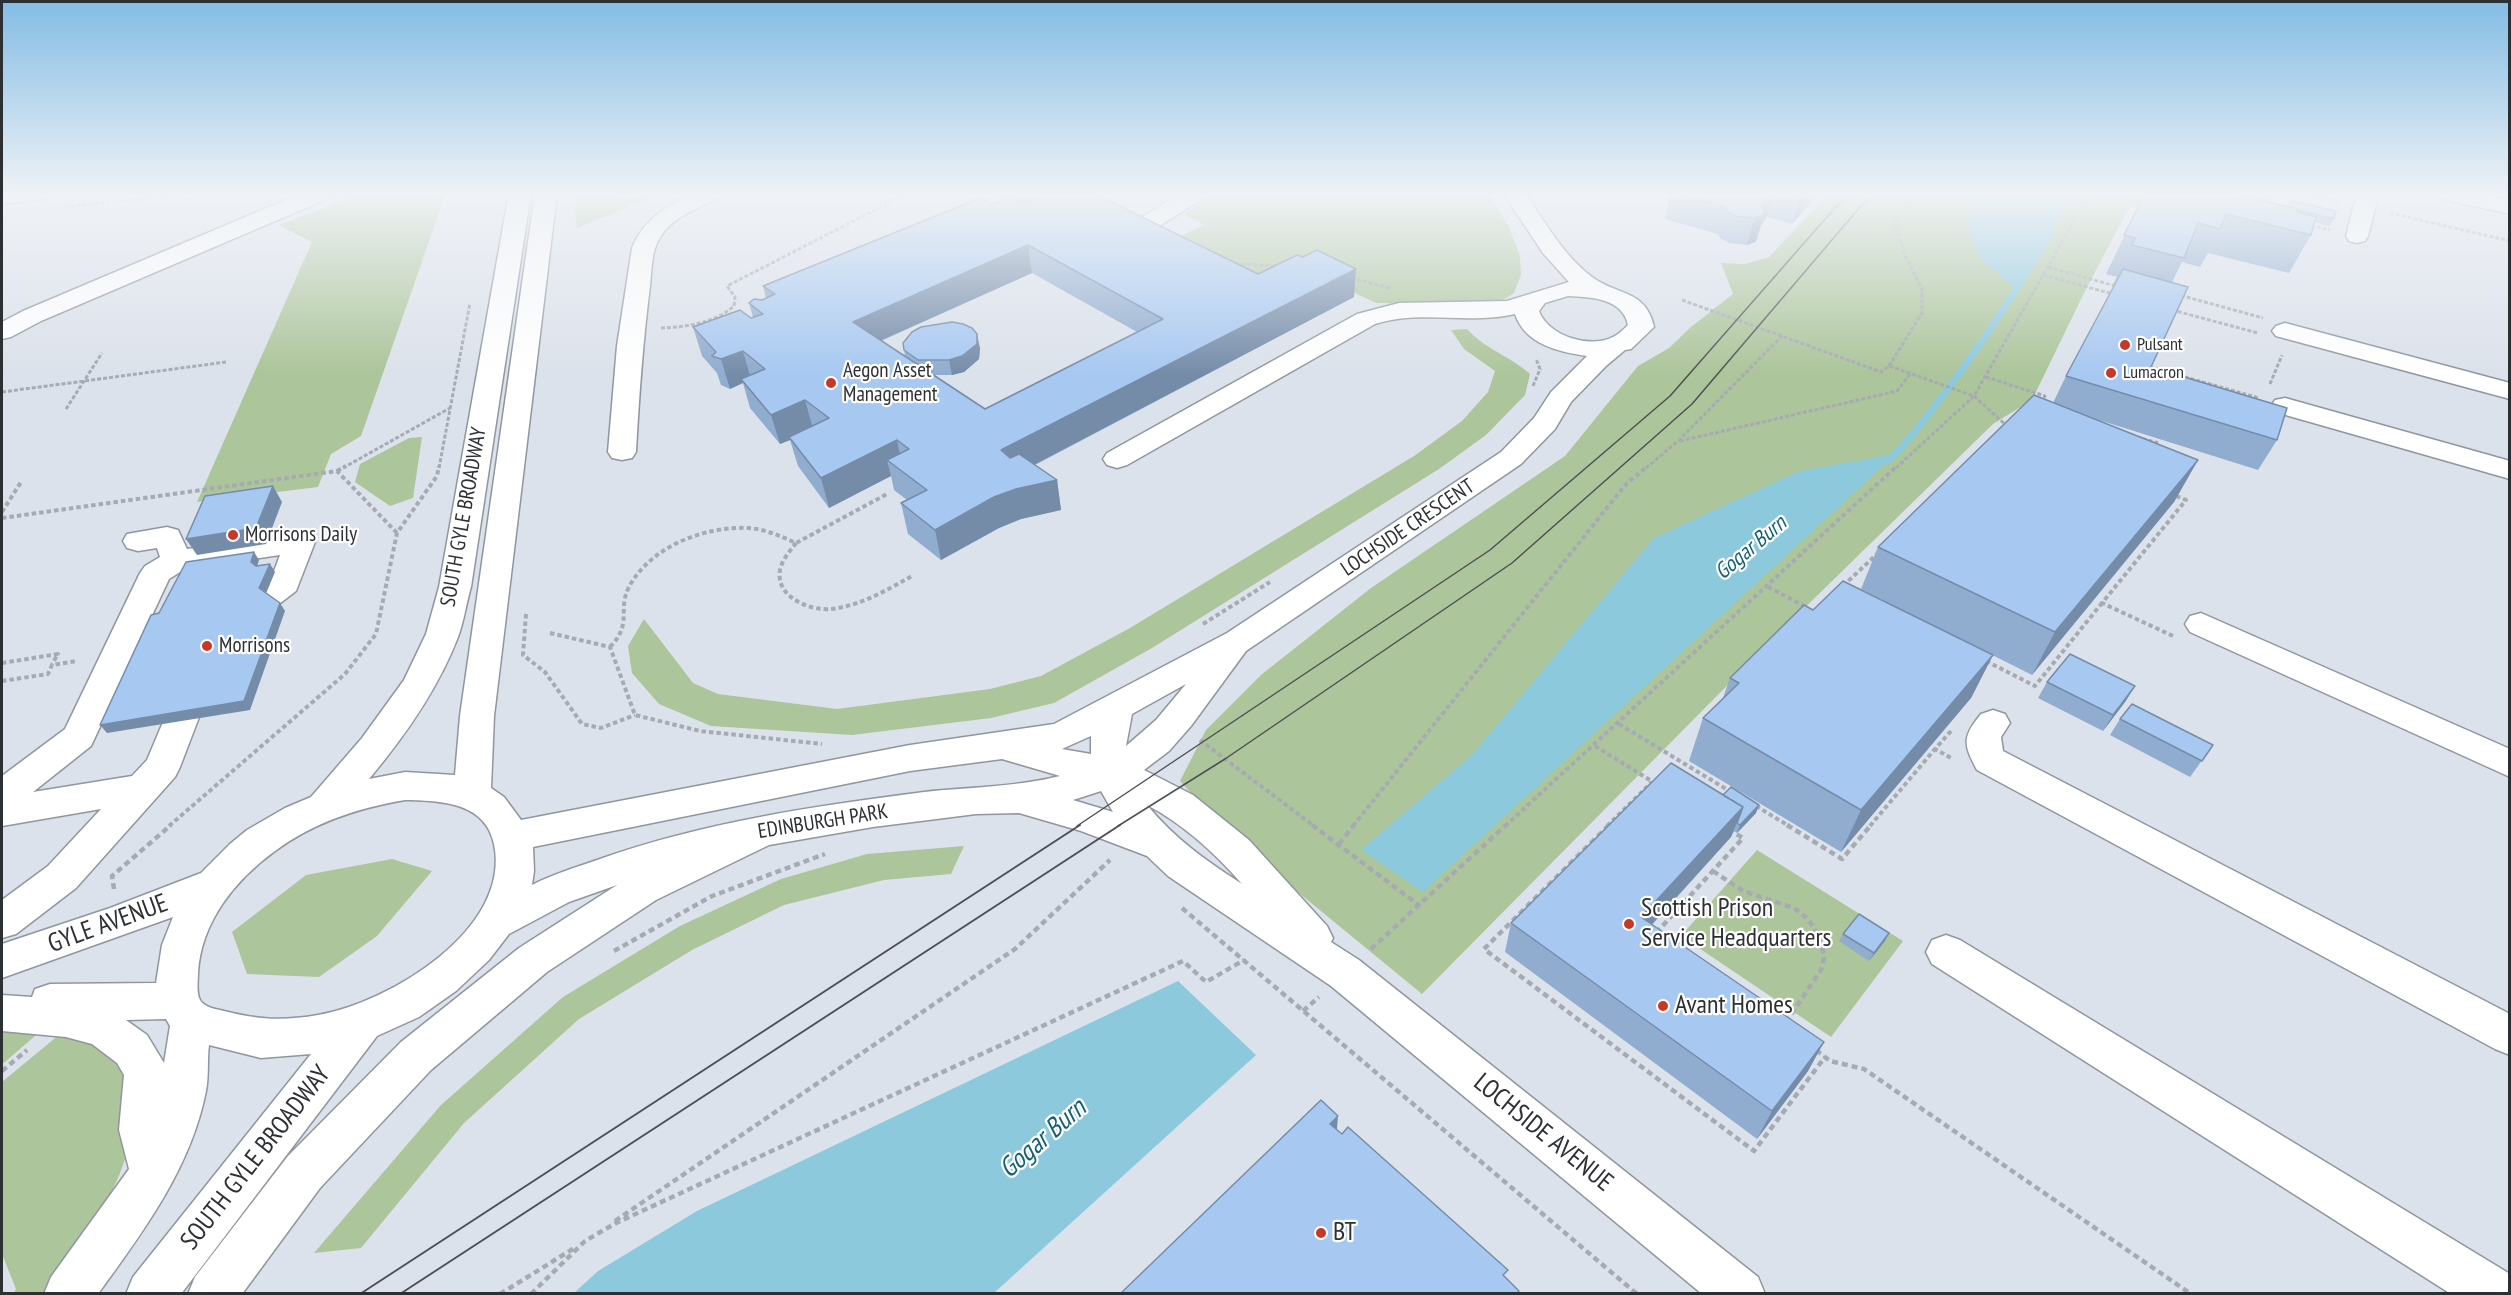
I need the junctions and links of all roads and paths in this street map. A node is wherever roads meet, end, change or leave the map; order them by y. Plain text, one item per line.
1 (179, 253) edge
2 (510, 253) edge
3 (538, 253) edge
4 (642, 253) edge
5 (790, 253) edge
6 (1541, 253) edge
7 (1555, 253) edge
8 (1905, 253) edge
9 (2056, 253) edge
10 (1232, 264) edge
11 (1281, 266) edge
12 (2048, 267) junction
13 (2043, 275) junction
14 (1347, 277) edge
15 (1391, 288) dead end
16 (2122, 288) edge
17 (1599, 292) junction
18 (2115, 294) edge
19 (471, 295) dead end
20 (1535, 299) junction
21 (1682, 300) dead end
22 (2179, 303) edge
23 (2162, 307) edge
24 (1465, 311) junction
25 (631, 327) junction
26 (2, 332) edge
27 (2275, 334) junction
28 (1782, 336) junction
29 (1540, 343) junction
30 (1615, 346) junction
31 (102, 352) dead end
32 (226, 362) dead end
33 (1889, 366) junction
34 (2150, 367) edge
35 (1911, 373) junction
36 (1986, 377) junction
37 (83, 381) junction
38 (2, 392) edge
39 (2510, 392) edge
40 (1529, 394) dead end
41 (1974, 396) junction
42 (1560, 398) junction
43 (2274, 403) junction
44 (2040, 406) edge
45 (450, 408) junction
46 (66, 409) dead end
47 (2009, 428) edge
48 (2126, 433) edge
49 (1678, 441) junction
50 (2159, 443) edge
51 (622, 452) dead end
52 (1117, 459) dead end
53 (2510, 470) edge
54 (337, 471) junction
55 (21, 482) dead end
56 (2164, 491) edge
57 (889, 493) edge
58 (2186, 500) edge
59 (2, 512) edge
60 (2, 518) edge
61 (397, 533) junction
62 (138, 542) dead end
63 (796, 543) junction
64 (1882, 548) edge
65 (177, 560) junction
66 (912, 576) dead end
67 (1275, 579) dead end
68 (1768, 587) junction
69 (1851, 593) edge
70 (2102, 603) edge
71 (1800, 604) dead end
72 (526, 613) dead end
73 (2201, 624) dead end
74 (1195, 629) dead end
75 (550, 633) dead end
76 (1239, 640) junction
77 (610, 647) junction
78 (1984, 660) edge
79 (77, 661) dead end
80 (2, 663) edge
81 (52, 665) junction
82 (2, 681) edge
83 (1118, 706) junction
84 (635, 715) junction
85 (1993, 723) dead end
86 (1619, 724) junction
87 (1182, 734) junction
88 (831, 745) dead end
89 (1004, 746) junction
90 (1594, 746) junction
91 (1935, 749) edge
92 (2510, 764) edge
93 (1113, 771) junction
94 (1652, 782) junction
95 (143, 788) junction
96 (1662, 788) edge
97 (2, 793) edge
98 (472, 795) junction
99 (1741, 798) edge
100 (1019, 799) junction
101 (1751, 804) edge
102 (1180, 805) junction
103 (324, 806) junction
104 (2, 812) edge
105 (1723, 826) edge
106 (762, 831) junction
107 (513, 836) junction
108 (1339, 844) junction
109 (1158, 845) junction
110 (830, 852) dead end
111 (1114, 856) dead end
112 (1713, 872) junction
113 (213, 885) junction
114 (1174, 902) dead end
115 (1420, 906) junction
116 (120, 921) junction
117 (2, 922) edge
118 (495, 922) junction
119 (1652, 938) edge
120 (1946, 952) dead end
121 (609, 953) dead end
122 (1244, 960) junction
123 (2, 961) edge
124 (1345, 973) junction
125 (2, 1007) edge
126 (185, 1010) junction
127 (1303, 1011) junction
128 (2, 1013) edge
129 (66, 1018) junction
130 (362, 1023) junction
131 (1782, 1027) edge
132 (2510, 1036) edge
133 (1808, 1045) edge
134 (1825, 1057) junction
135 (2, 1071) edge
136 (153, 1173) junction
137 (585, 1241) junction
138 (68, 1293) edge
139 (150, 1293) edge
140 (212, 1293) edge
141 (500, 1293) edge
142 (531, 1293) edge
143 (1637, 1293) edge
144 (1741, 1293) edge
145 (2191, 1293) edge
146 (2496, 1293) edge

1 - 26 street
2 - 103 street, SOUTH GYLE BROADWAY
3 - 98 street, SOUTH GYLE BROADWAY
4 - 25 street
5 - 25 path
6 - 20 street, LOCHSIDE CRESCENT
7 - 17 street, LOCHSIDE CRESCENT
8 - 33 path
9 - 12 path
10 - 11 path
12 - 13 path
12 - 16 path
13 - 18 path
13 - 36 path
14 - 15 path
17 - 20 street, LOCHSIDE CRESCENT
17 - 30 street, LOCHSIDE CRESCENT
19 - 45 path
20 - 24 street
20 - 29 street, LOCHSIDE CRESCENT
21 - 28 path
22 - 27 path
23 - 27 path
24 - 29 street
24 - 52 street
25 - 51 street
27 - 39 street
27 - 43 path
28 - 33 path
28 - 49 path
29 - 30 street
29 - 40 path
29 - 42 street, LOCHSIDE CRESCENT
30 - 42 street, LOCHSIDE CRESCENT
31 - 37 path
32 - 37 path
33 - 35 path
34 - 43 path
35 - 41 path
35 - 49 path
36 - 41 path
36 - 44 path
37 - 38 path
37 - 46 path
41 - 47 path
41 - 68 path
42 - 76 street, LOCHSIDE CRESCENT
43 - 53 street
45 - 54 path
45 - 61 path
48 - 50 path
49 - 108 path
54 - 60 path
54 - 61 path
55 - 59 path
56 - 58 path
57 - 63 path
61 - 116 path
62 - 65 street
63 - 66 path
63 - 77 path
64 - 69 path
65 - 95 street
65 - 97 street
67 - 74 path
68 - 71 path
68 - 86 path
70 - 78 path
72 - 84 path
73 - 92 street
75 - 77 path
76 - 83 street, LOCHSIDE CRESCENT
76 - 87 street, LOCHSIDE CRESCENT
77 - 84 path
79 - 81 path
80 - 81 path
81 - 82 path
83 - 89 street, LOCHSIDE CRESCENT
83 - 93 street, LOCHSIDE AVENUE
84 - 88 path
85 - 132 street
86 - 90 path
86 - 99 path
87 - 93 street, LOCHSIDE CRESCENT
87 - 102 street
87 - 108 path
89 - 93 street, LOCHSIDE AVENUE
89 - 107 street, EDINBURGH PARK
90 - 94 path
90 - 115 path
91 - 101 path
93 - 100 street, LOCHSIDE CRESCENT
93 - 102 street, LOCHSIDE AVENUE
93 - 109 street, LOCHSIDE AVENUE
94 - 96 path
94 - 134 path
95 - 104 street
95 - 117 street
98 - 103 street, SOUTH GYLE BROADWAY
98 - 107 street, SOUTH GYLE BROADWAY
100 - 106 street, EDINBURGH PARK
100 - 109 street, EDINBURGH PARK
102 - 124 street, LOCHSIDE AVENUE
103 - 113 street, SOUTH GYLE BROADWAY
105 - 112 path
106 - 118 street, EDINBURGH PARK
106 - 140 street
107 - 118 street, SOUTH GYLE BROADWAY
108 - 115 path
109 - 124 street, LOCHSIDE AVENUE
110 - 121 path
111 - 137 path
112 - 119 path
112 - 131 path
113 - 116 street, GYLE AVENUE
113 - 126 street, SOUTH GYLE BROADWAY
114 - 122 path
115 - 124 path
116 - 123 street, GYLE AVENUE
118 - 130 street, SOUTH GYLE BROADWAY
120 - 146 street
122 - 127 path
122 - 137 path
124 - 127 path
124 - 144 street, LOCHSIDE AVENUE
125 - 126 street
126 - 130 street, SOUTH GYLE BROADWAY
126 - 136 street, SOUTH GYLE BROADWAY
127 - 143 path
128 - 129 street
129 - 135 path
129 - 136 street
130 - 139 street, SOUTH GYLE BROADWAY
133 - 134 path
134 - 145 path
136 - 138 street, SOUTH GYLE BROADWAY
137 - 141 path
137 - 142 path

